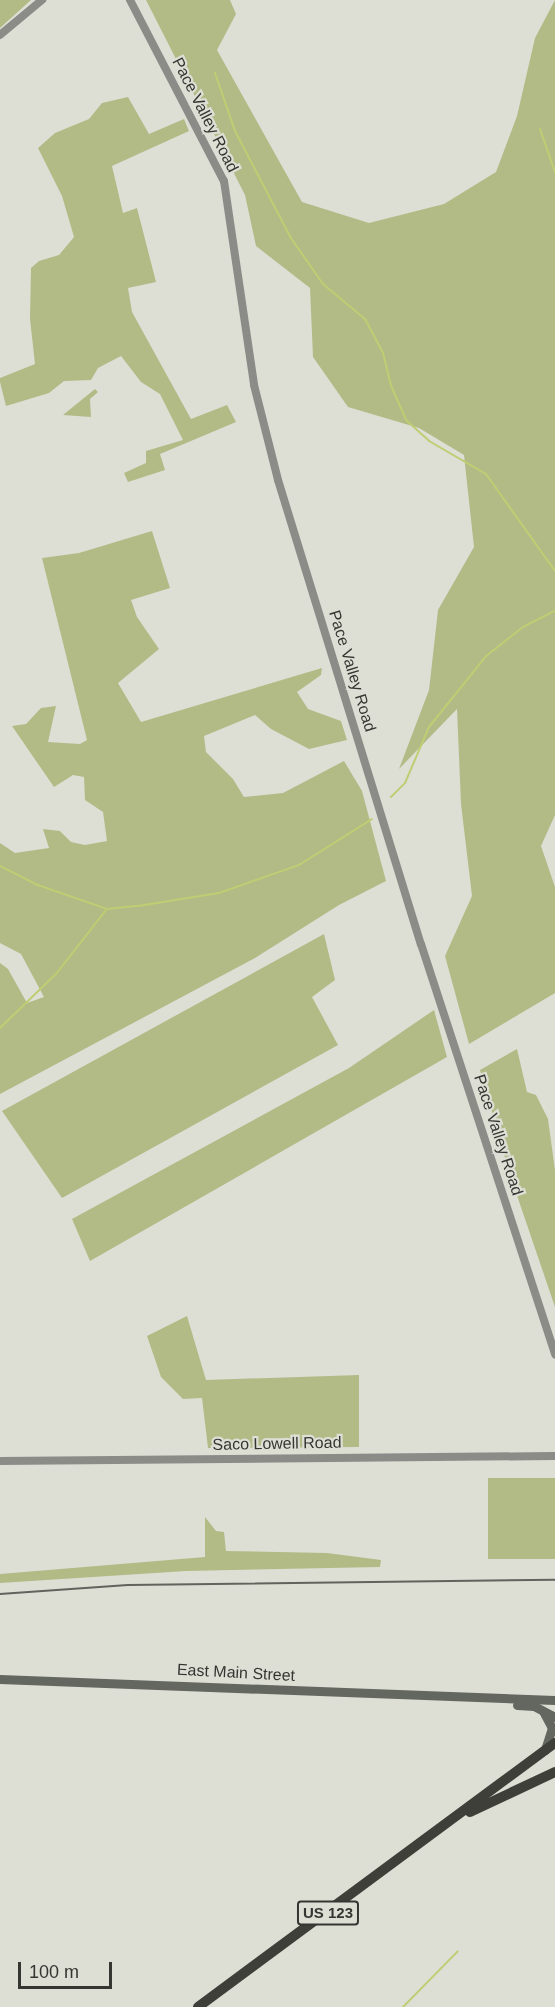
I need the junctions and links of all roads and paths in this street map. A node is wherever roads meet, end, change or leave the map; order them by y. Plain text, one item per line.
1 (42, 0) edge
2 (130, 0) edge
3 (0, 35) edge
4 (555, 1354) edge
5 (555, 1456) edge
6 (0, 1461) edge
7 (0, 1679) edge
8 (470, 1698) junction
9 (555, 1700) edge
10 (538, 1707) junction
11 (555, 1717) edge
12 (555, 1743) edge
13 (545, 1750) junction
14 (555, 1772) edge
15 (457, 1819) junction
16 (198, 2007) edge

1 - 3 street
2 - 4 street, Pace Valley Road
5 - 6 street, Saco Lowell Road
7 - 8 main road, East Main Street
8 - 9 main road, East Main Street
8 - 10 main road, East Main Street
10 - 11 main road, East Main Street
10 - 13 main road
12 - 13 highway, US 123
13 - 15 highway, US 123
14 - 15 highway, US 123
15 - 16 highway, US 123

